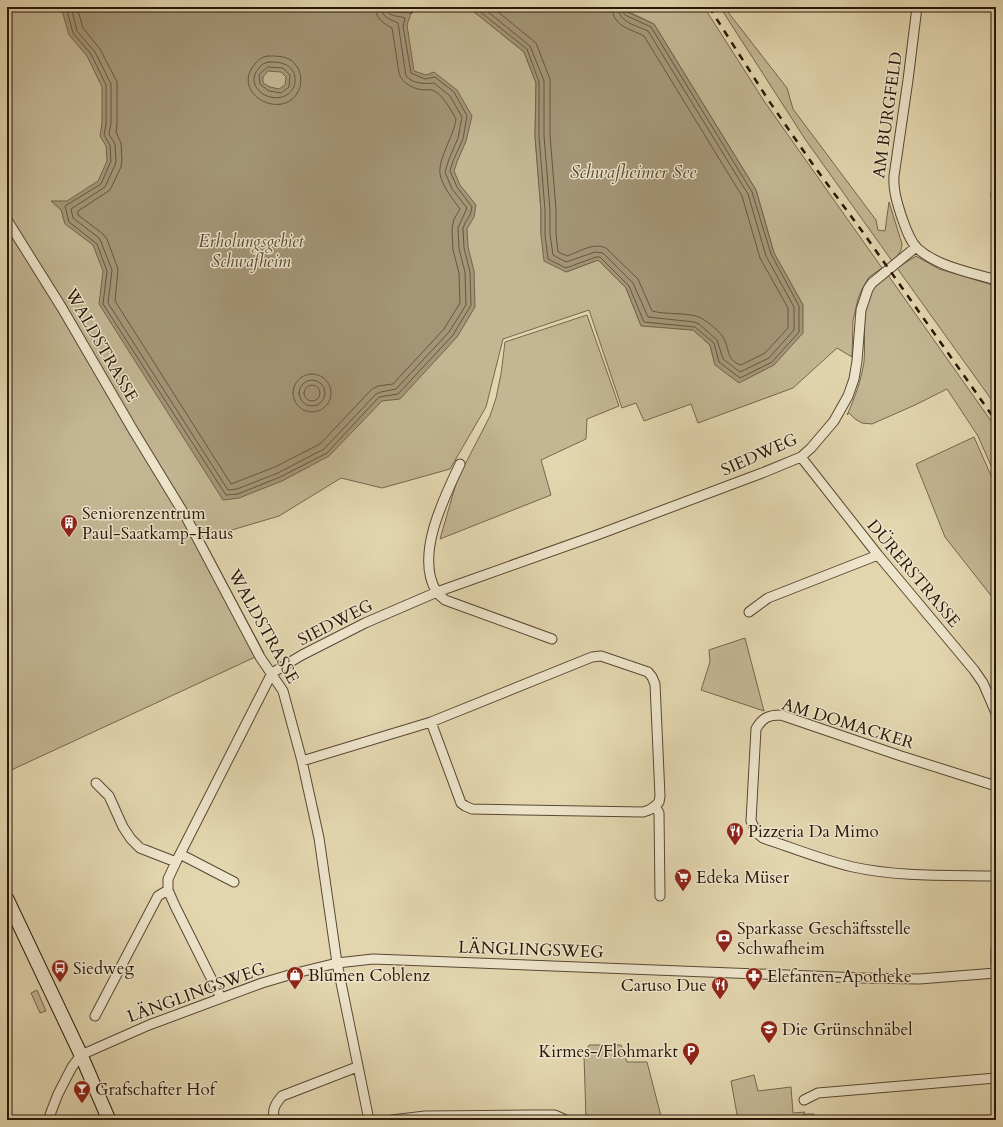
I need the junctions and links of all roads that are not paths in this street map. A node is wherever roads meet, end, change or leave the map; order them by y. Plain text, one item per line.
1 (917, 7) edge
2 (996, 193) edge
3 (996, 197) edge
4 (7, 220) edge
5 (916, 247) junction
6 (996, 280) edge
7 (801, 457) junction
8 (460, 464) dead end
9 (878, 555) junction
10 (437, 592) junction
11 (749, 612) dead end
12 (552, 639) dead end
13 (272, 673) junction
14 (996, 713) edge
15 (431, 722) junction
16 (302, 761) junction
17 (96, 783) dead end
18 (996, 786) edge
19 (655, 806) junction
20 (178, 858) junction
21 (996, 876) edge
22 (234, 882) dead end
23 (168, 890) junction
24 (660, 896) dead end
25 (7, 899) edge
26 (996, 950) edge
27 (337, 963) junction
28 (996, 963) edge
29 (996, 974) edge
30 (220, 998) junction
31 (95, 1016) dead end
32 (81, 1056) junction
33 (357, 1067) junction
34 (996, 1078) edge
35 (804, 1100) dead end
36 (48, 1120) edge
37 (109, 1120) edge
38 (275, 1120) edge
39 (369, 1120) edge
40 (392, 1120) edge
41 (566, 1120) edge

1 - 5 street, AM BURGFELD
2 - 3 street
4 - 13 street, WALDSTRASSE
5 - 6 street
5 - 7 street, SIEDWEG
7 - 9 street, DÜRERSTRASSE
7 - 10 street, SIEDWEG
8 - 10 street
9 - 11 street
9 - 14 street, DÜRERSTRASSE
10 - 12 street
10 - 13 street, SIEDWEG
13 - 16 street, WALDSTRASSE
13 - 20 street
15 - 16 street
15 - 19 street
15 - 19 street
16 - 27 street, WALDSTRASSE
17 - 20 street
18 - 21 street, AM DOMACKER
19 - 24 street
20 - 22 street
20 - 23 street
23 - 30 street
23 - 31 street
25 - 32 main road
26 - 28 street
27 - 29 street, LÄNGLINGSWEG
27 - 30 street, LÄNGLINGSWEG
27 - 33 street, WALDSTRASSE
30 - 32 street, LÄNGLINGSWEG
32 - 36 street
32 - 37 main road
33 - 38 street
33 - 39 street, WALDSTRASSE
34 - 35 street
40 - 41 street

